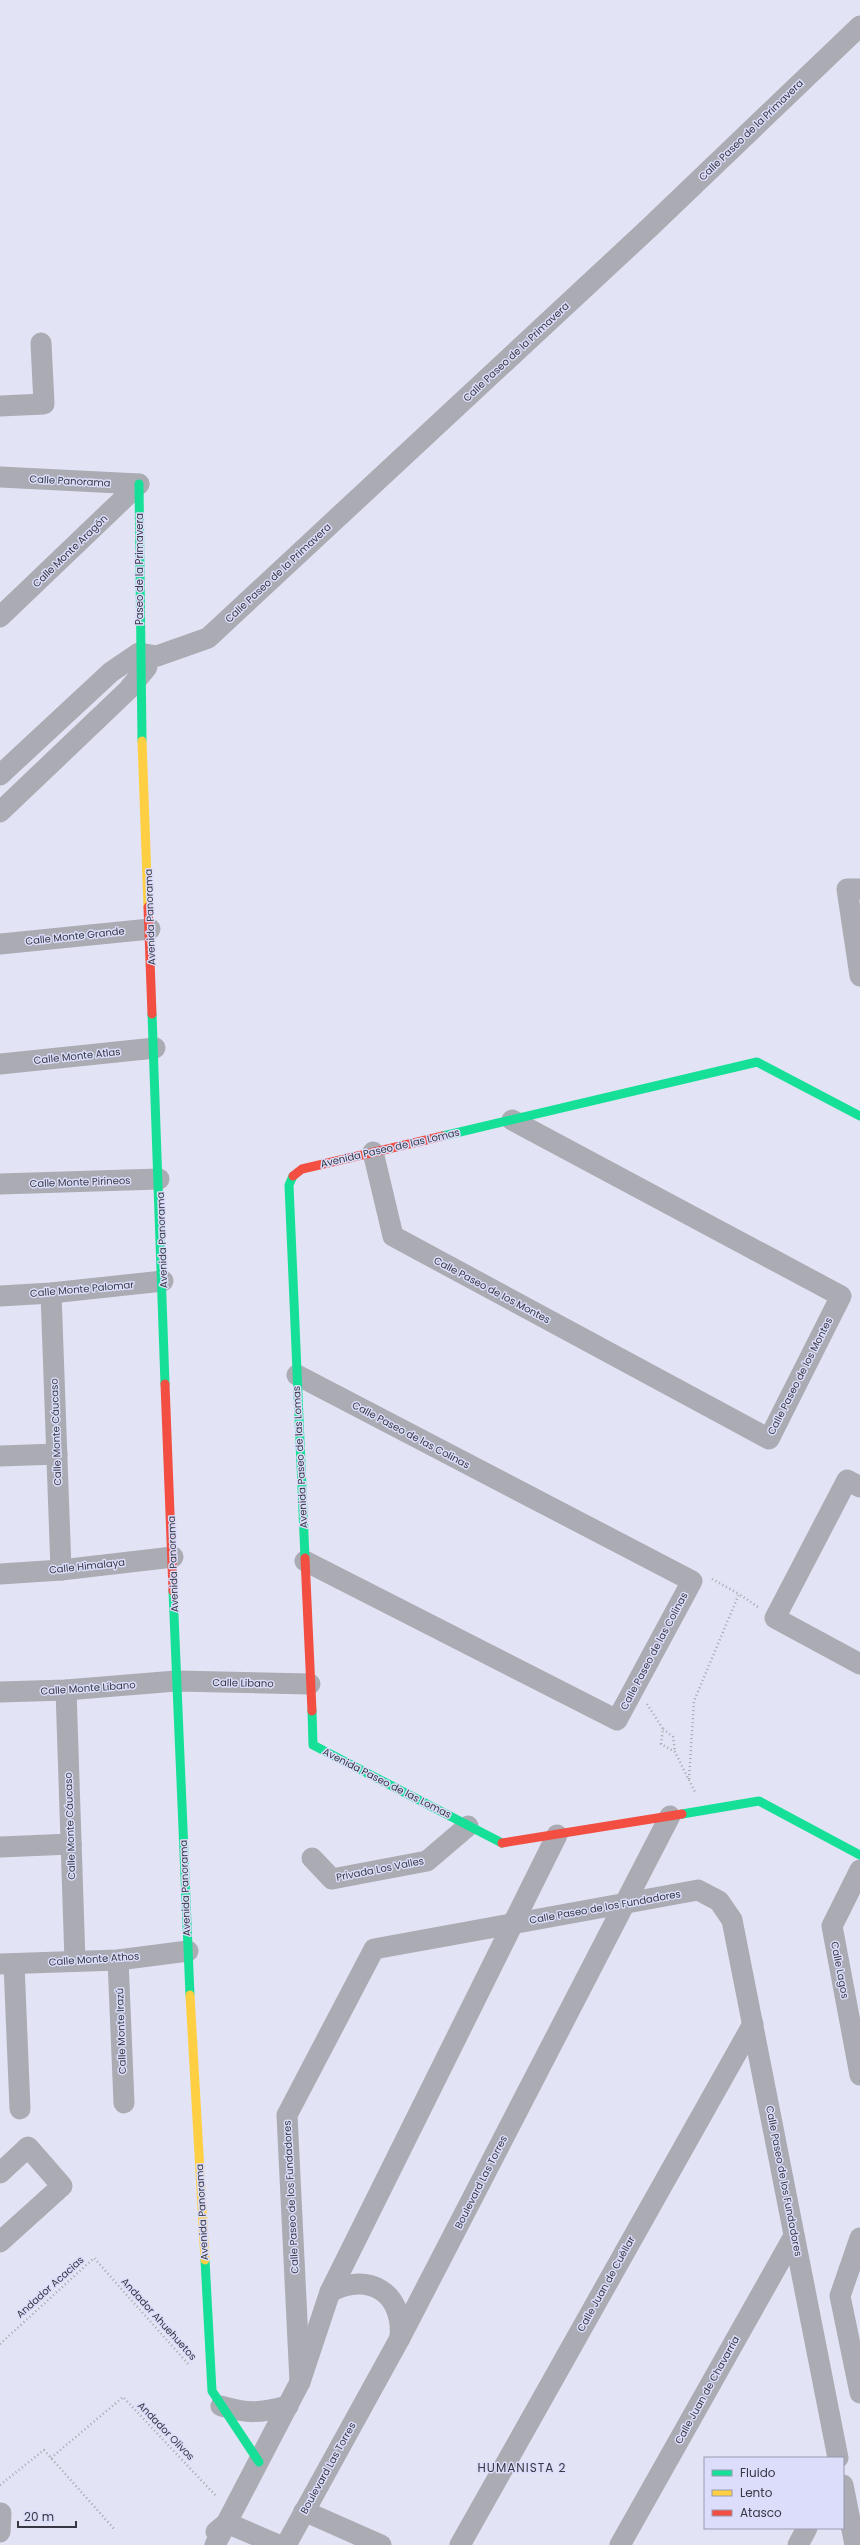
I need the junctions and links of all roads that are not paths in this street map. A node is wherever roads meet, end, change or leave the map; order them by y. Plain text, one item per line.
1 (860, 26) edge
2 (41, 343) dead end
3 (0, 406) edge
4 (0, 477) edge
5 (139, 484) junction
6 (0, 617) edge
7 (148, 654) junction
8 (140, 676) junction
9 (0, 775) edge
10 (0, 812) edge
11 (860, 889) edge
12 (150, 929) junction
13 (0, 944) edge
14 (860, 976) edge
15 (155, 1048) junction
16 (0, 1064) edge
17 (860, 1116) edge
18 (512, 1120) junction
19 (373, 1152) junction
20 (159, 1179) junction
21 (0, 1184) edge
22 (163, 1281) junction
23 (51, 1294) junction
24 (0, 1296) edge
25 (297, 1375) junction
26 (57, 1454) junction
27 (0, 1456) edge
28 (853, 1483) edge
29 (173, 1557) junction
30 (305, 1561) junction
31 (61, 1570) junction
32 (0, 1574) edge
33 (860, 1664) edge
34 (176, 1681) junction
35 (310, 1684) junction
36 (66, 1690) junction
37 (0, 1692) edge
38 (670, 1816) junction
39 (468, 1826) junction
40 (557, 1835) junction
41 (71, 1844) junction
42 (0, 1846) edge
43 (860, 1854) edge
44 (312, 1858) dead end
45 (860, 1870) edge
46 (625, 1903) junction
47 (513, 1924) junction
48 (188, 1951) junction
49 (118, 1960) junction
50 (75, 1961) junction
51 (7, 1964) edge
52 (753, 2024) junction
53 (860, 2075) edge
54 (124, 2103) dead end
55 (20, 2109) dead end
56 (0, 2173) edge
57 (794, 2236) junction
58 (860, 2238) edge
59 (0, 2242) edge
60 (330, 2292) junction
61 (400, 2338) junction
62 (300, 2382) junction
63 (860, 2393) edge
64 (221, 2406) junction
65 (288, 2406) junction
66 (838, 2457) edge
67 (259, 2462) junction
68 (844, 2490) edge
69 (304, 2511) junction
70 (229, 2517) junction
71 (806, 2529) edge
72 (200, 2545) edge
73 (215, 2545) edge
74 (278, 2545) edge
75 (286, 2545) edge
76 (381, 2545) edge
77 (460, 2545) edge
78 (620, 2545) edge
79 (798, 2545) edge
80 (855, 2545) edge

1 - 7 street, Calle Paseo de la Primavera
2 - 3 street
4 - 5 street, Calle Panorama
5 - 6 street, Calle Monte Aragón
5 - 7 street, Paseo de la Primavera
7 - 8 street
7 - 9 street, Calle Paseo de la Primavera
8 - 10 street
8 - 12 street, Avenida Panorama
11 - 14 street
12 - 13 street, Calle Monte Grande
12 - 15 street, Avenida Panorama
15 - 16 street, Calle Monte Atlas
15 - 20 street, Avenida Panorama
17 - 18 street, Avenida Paseo de las Lomas
18 - 19 street, Avenida Paseo de las Lomas
18 - 19 street, Calle Paseo de los Montes
19 - 25 street, Avenida Paseo de las Lomas
20 - 21 street, Calle Monte Pirineos
20 - 22 street, Avenida Panorama
22 - 23 street, Calle Monte Palomar
22 - 29 street, Avenida Panorama
23 - 24 street, Calle Monte Palomar
23 - 26 street, Calle Monte Cáucaso
25 - 30 street, Avenida Paseo de las Lomas
25 - 30 street, Calle Paseo de las Colinas
26 - 27 street
26 - 31 street, Calle Monte Cáucaso
28 - 33 street
29 - 31 street, Calle Himalaya
29 - 34 street, Avenida Panorama
30 - 35 street, Avenida Paseo de las Lomas
31 - 32 street, Calle Himalaya
34 - 35 street, Calle Libano
34 - 36 street, Calle Monte Líbano
34 - 48 street, Avenida Panorama
35 - 39 street, Avenida Paseo de las Lomas
36 - 37 street, Calle Monte Líbano
36 - 41 street, Calle Monte Cáucaso
38 - 40 street, Avenida Paseo de las Lomas
38 - 43 street, Avenida Paseo de las Lomas
38 - 46 street, Boulevard Las Torres
39 - 40 street, Avenida Paseo de las Lomas
39 - 44 street, Privada Los Valles
40 - 47 street
41 - 42 street
41 - 50 street, Calle Monte Cáucaso
45 - 53 street, Calle Lagos
46 - 47 street, Calle Paseo de los Fundadores
46 - 52 street, Calle Paseo de los Fundadores
46 - 61 street, Boulevard Las Torres
47 - 60 street
47 - 62 street, Calle Paseo de los Fundadores
48 - 49 street, Calle Monte Athos
48 - 64 street, Avenida Panorama
49 - 50 street, Calle Monte Athos
49 - 54 street, Calle Monte Irazú
50 - 51 street, Calle Monte Athos
51 - 55 street
52 - 57 street, Calle Paseo de los Fundadores
52 - 77 street, Calle Juan de Cuéllar
56 - 59 street
57 - 66 street, Calle Paseo de los Fundadores
57 - 78 street, Calle Juan de Chavarría
58 - 63 street
60 - 61 street
60 - 62 street
61 - 69 street, Boulevard Las Torres
62 - 65 street
64 - 65 street
64 - 67 street, Avenida Panorama
65 - 67 street
67 - 70 street
68 - 80 street
69 - 75 street, Boulevard Las Torres
69 - 76 street
70 - 72 street
70 - 73 street
70 - 74 street
71 - 79 street

